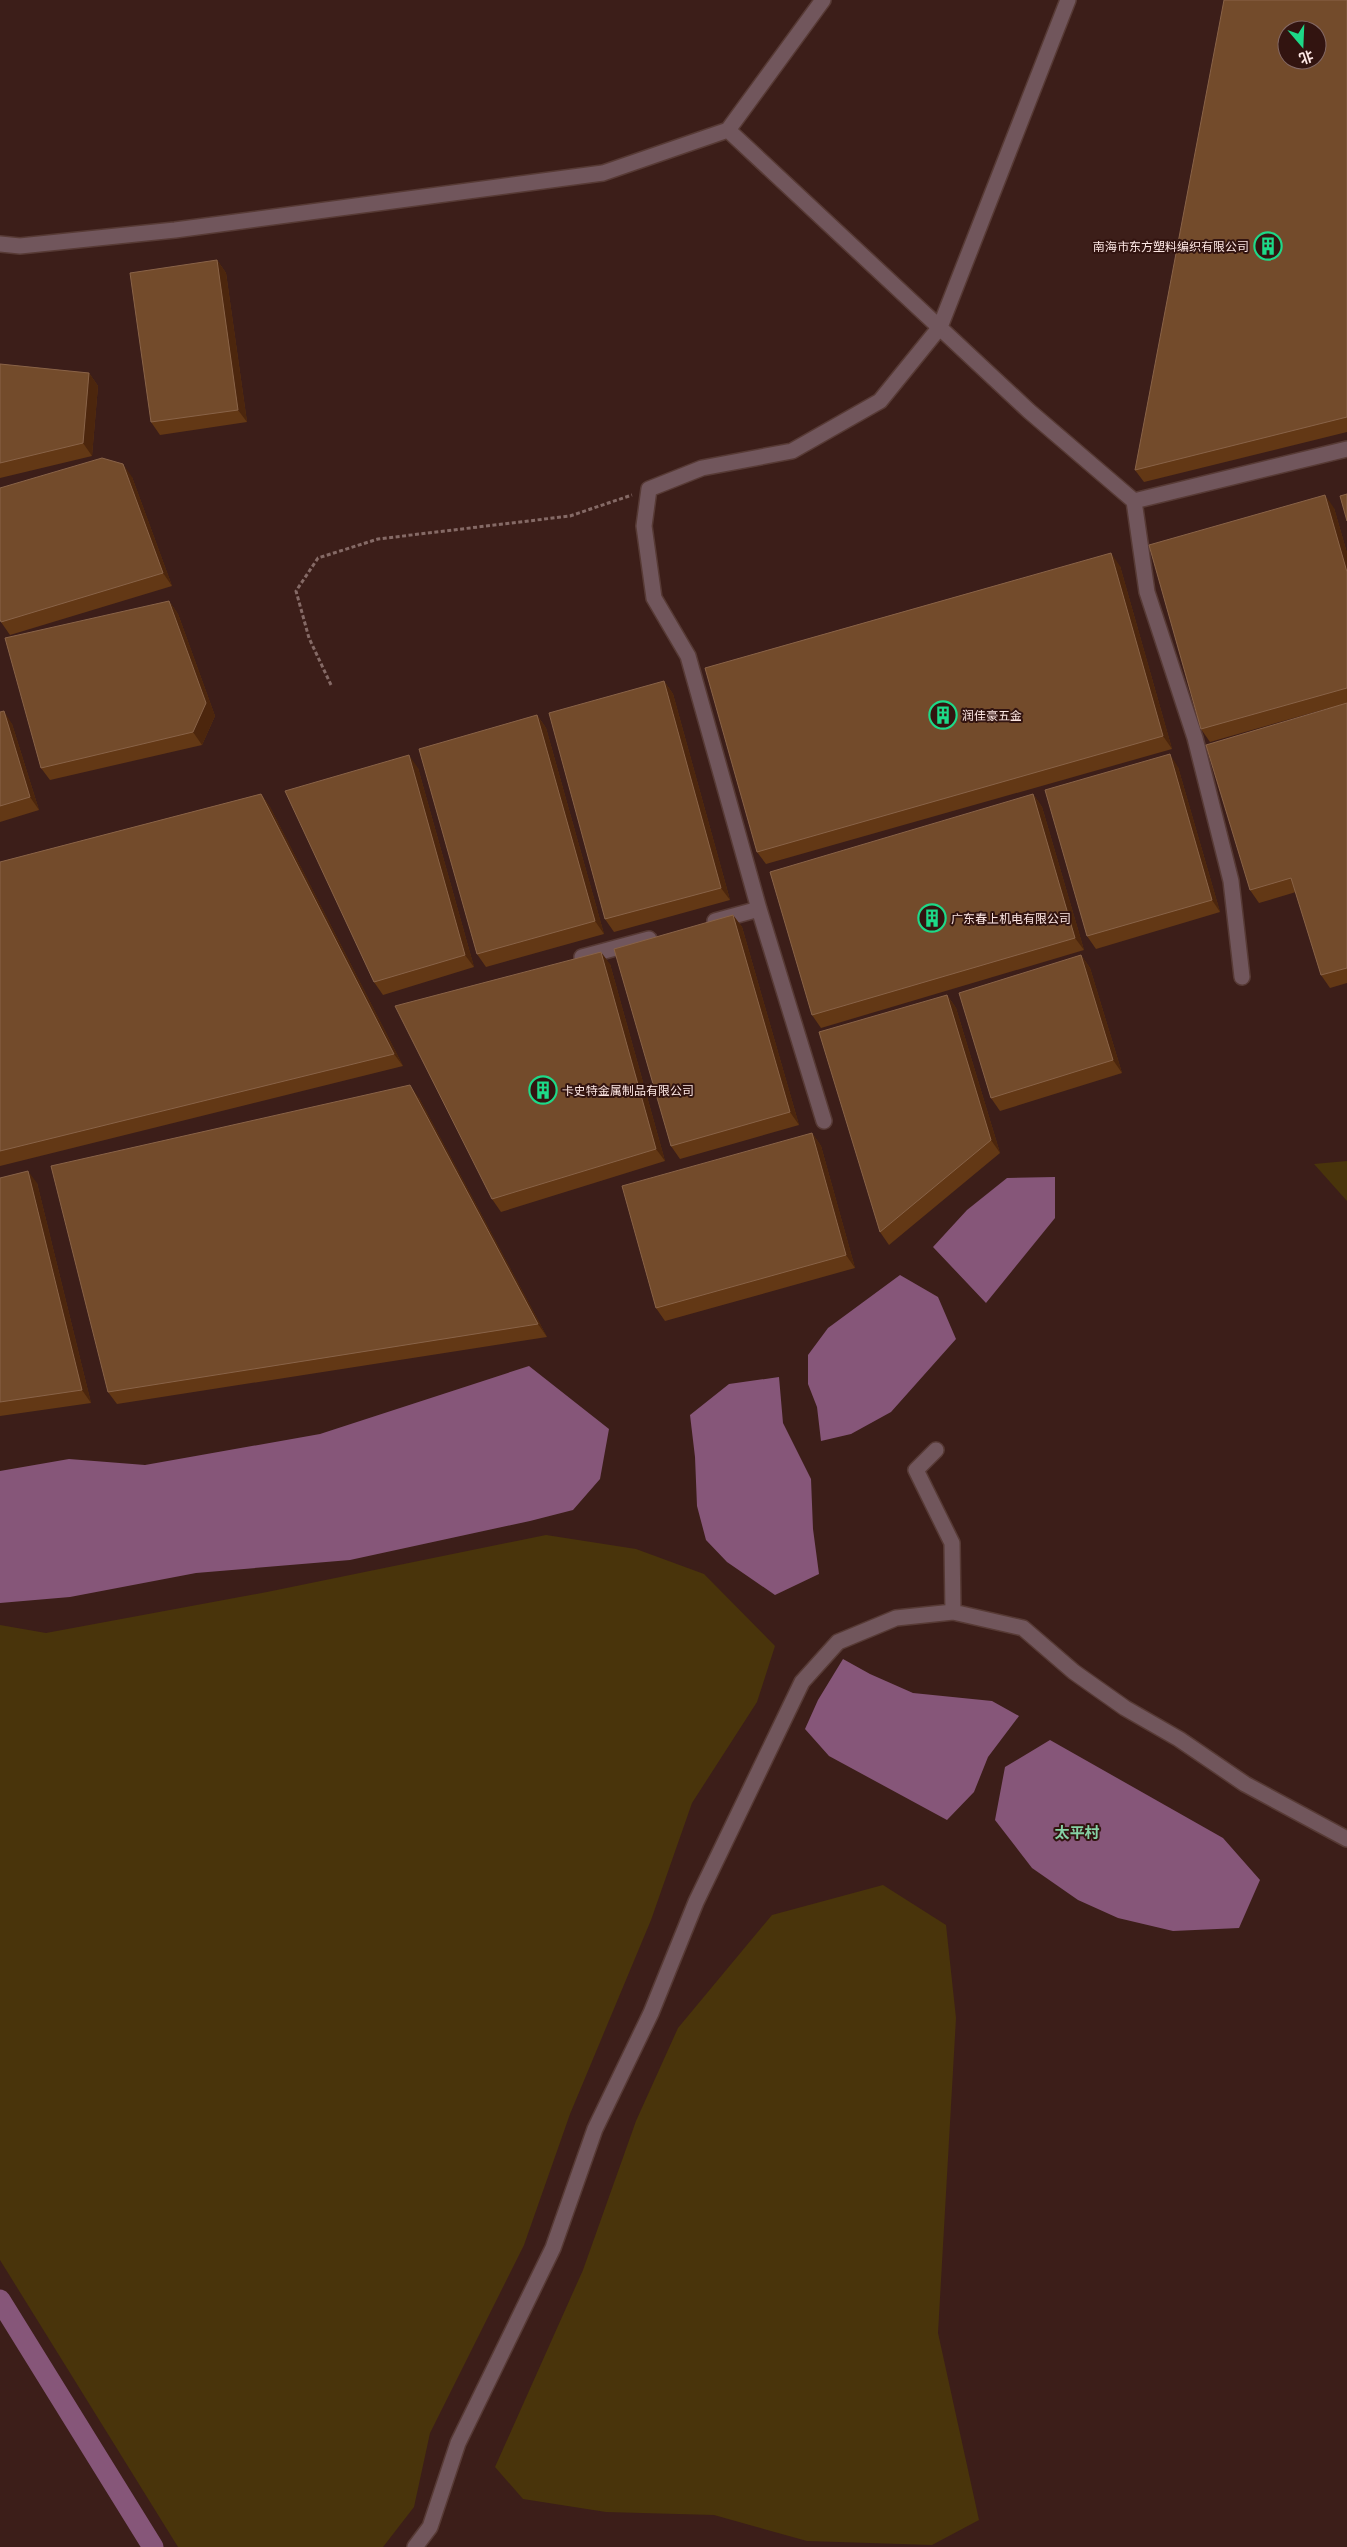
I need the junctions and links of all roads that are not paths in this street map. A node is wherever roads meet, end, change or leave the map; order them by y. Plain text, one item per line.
1 (823, 0) edge
2 (1068, 0) edge
3 (728, 130) junction
4 (0, 244) edge
5 (940, 327) junction
6 (1347, 448) edge
7 (1134, 501) junction
8 (759, 909) junction
9 (702, 924) edge
10 (664, 935) edge
11 (569, 961) edge
12 (1242, 977) dead end
13 (824, 1121) dead end
14 (936, 1450) dead end
15 (953, 1612) junction
16 (1347, 1840) edge
17 (415, 2547) edge

1 - 3 street
2 - 5 street
3 - 4 street
3 - 5 street
5 - 7 street
5 - 8 street
6 - 7 street
7 - 12 street
8 - 9 street
8 - 13 street
10 - 11 street
14 - 15 street
15 - 16 street
15 - 17 street

